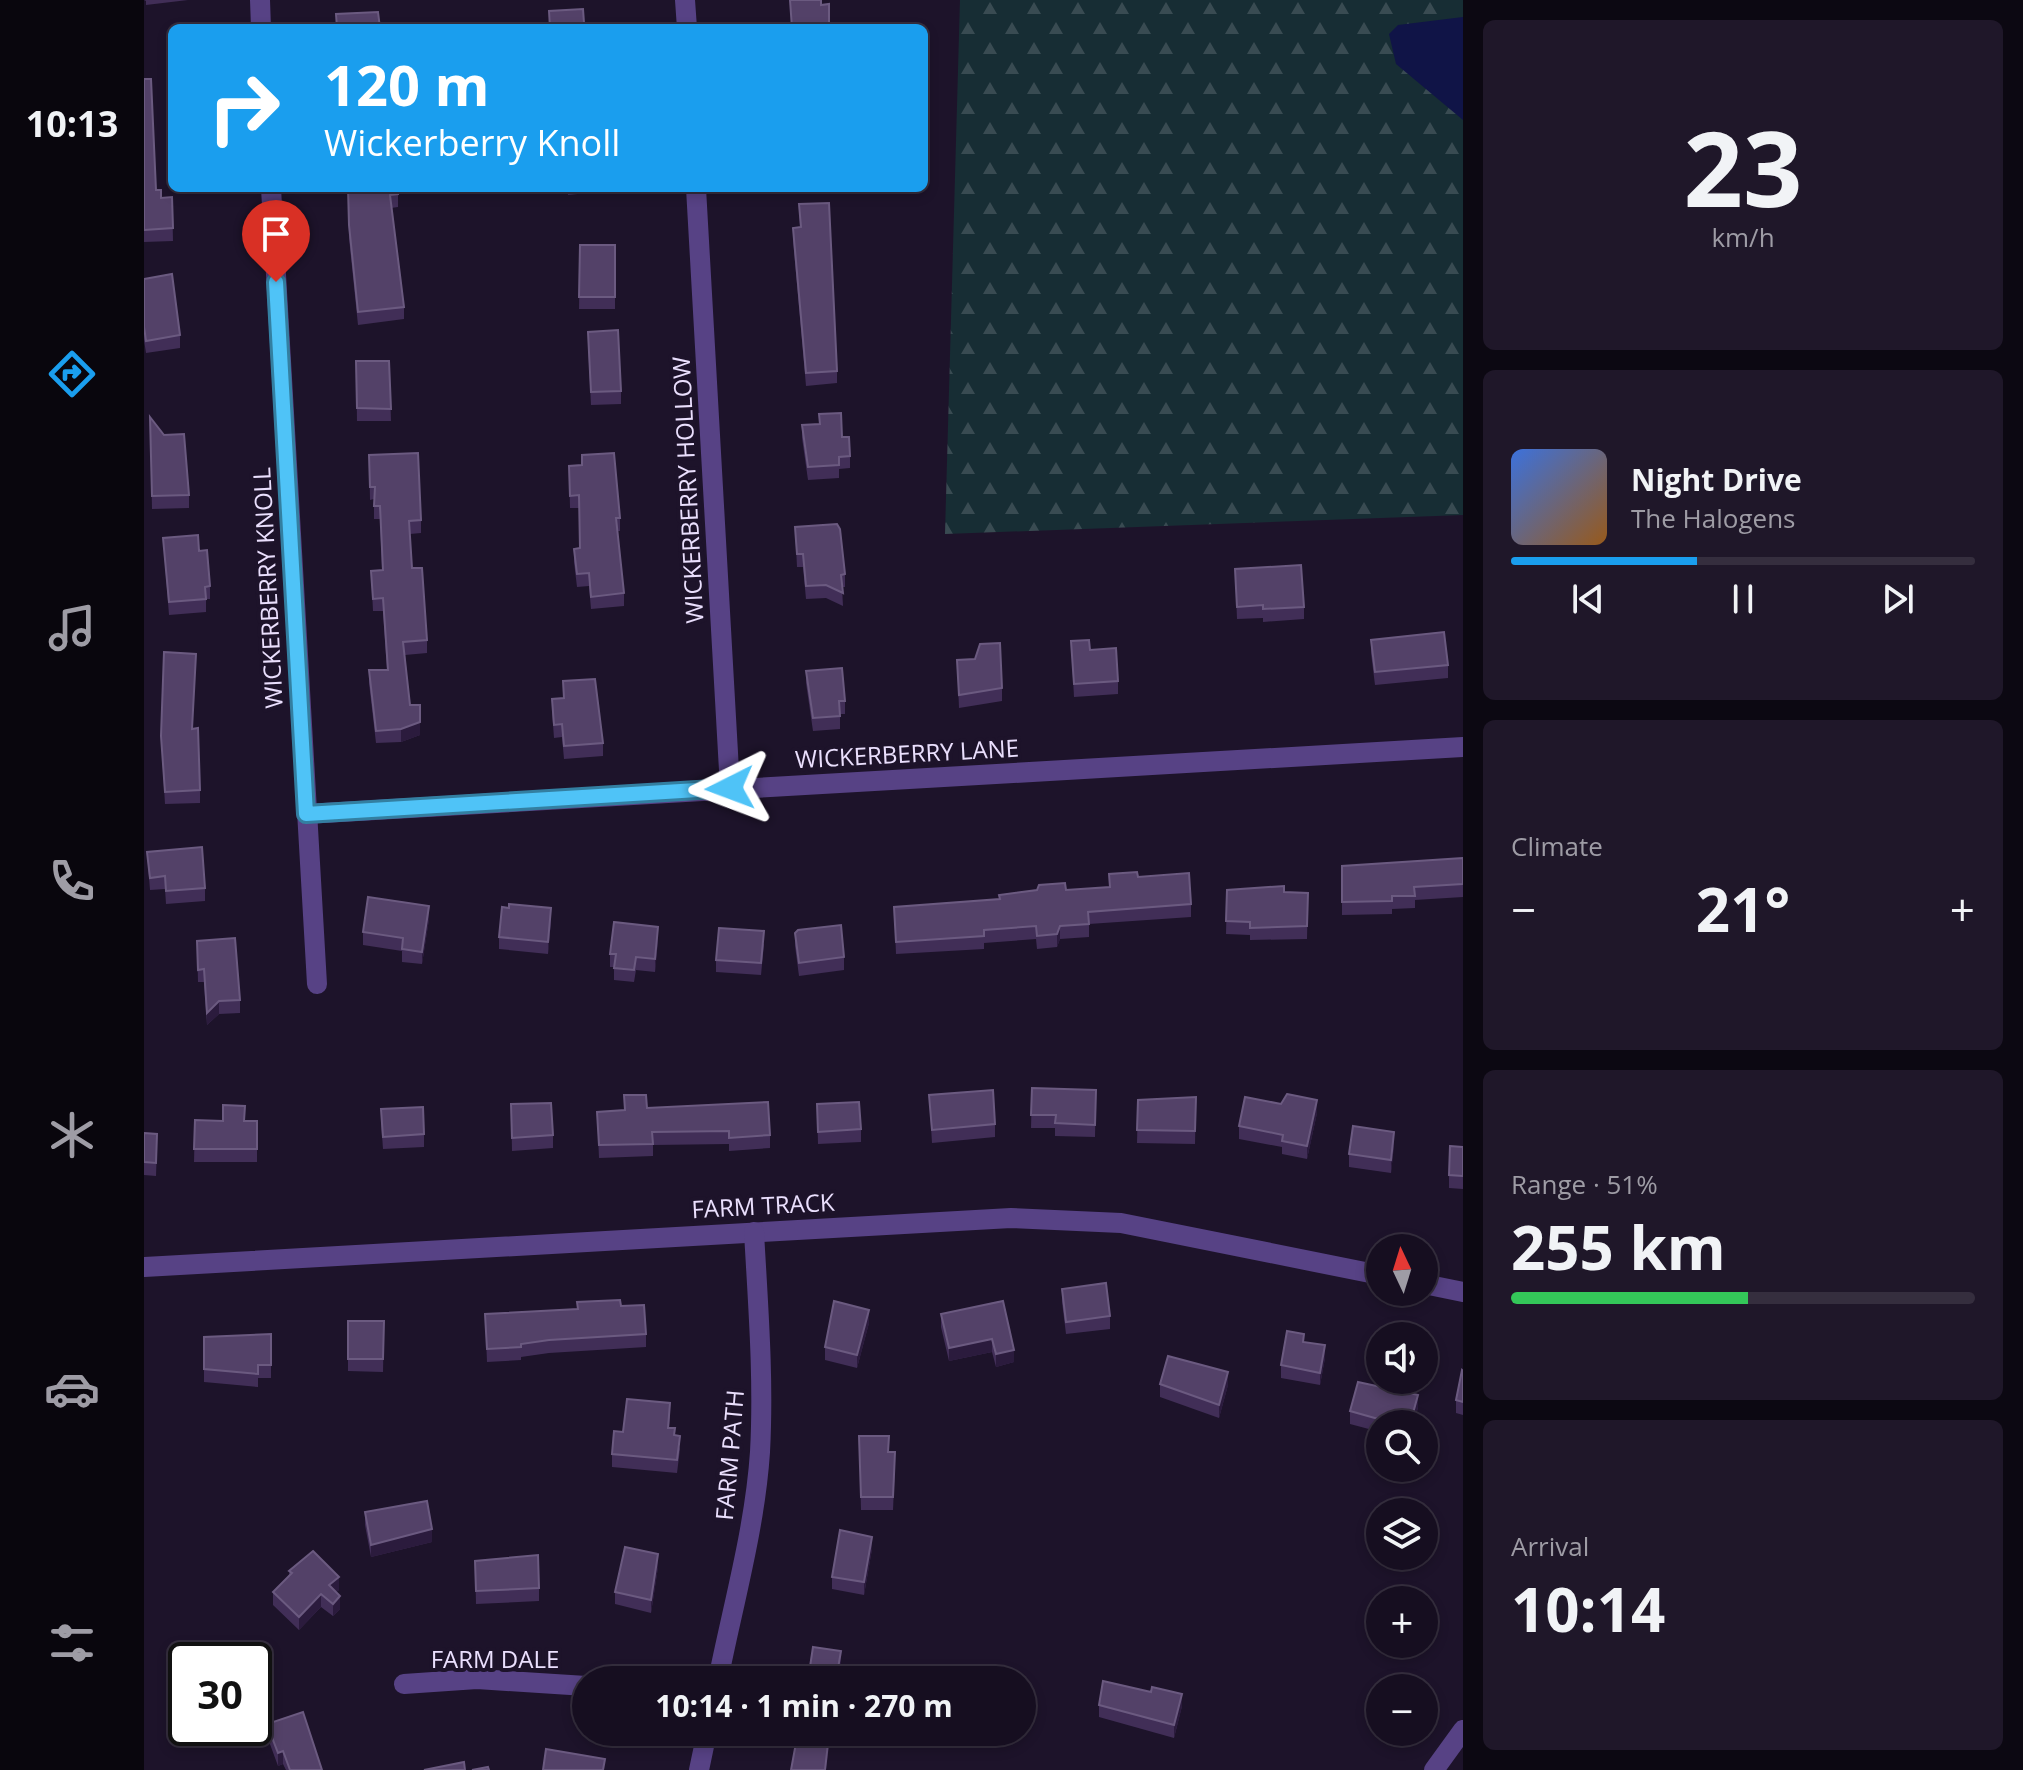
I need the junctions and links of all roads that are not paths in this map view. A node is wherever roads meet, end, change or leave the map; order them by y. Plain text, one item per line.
1 (260, 0) edge
2 (685, 0) edge
3 (261, 24) edge
4 (687, 24) edge
5 (271, 192) edge
6 (696, 192) edge
7 (1463, 747) edge
8 (730, 788) junction
9 (306, 814) junction
10 (317, 984) dead end
11 (754, 1232) junction
12 (144, 1267) edge
13 (1366, 1272) edge
14 (1438, 1287) edge
15 (1463, 1292) edge
16 (721, 1666) edge
17 (404, 1684) dead end
18 (572, 1685) edge
19 (1463, 1730) edge
20 (704, 1746) edge
21 (699, 1770) edge
22 (1434, 1770) edge

1 - 3 street
2 - 4 street
5 - 9 street, WICKERBERRY KNOLL
6 - 8 street, WICKERBERRY HOLLOW
7 - 8 street, WICKERBERRY LANE
8 - 9 street, WICKERBERRY LANE
9 - 10 street, WICKERBERRY KNOLL
11 - 12 street, FARM TRACK
11 - 13 street, FARM TRACK
11 - 16 street, FARM PATH
14 - 15 street
17 - 18 street, FARM DALE
19 - 22 street
20 - 21 street

